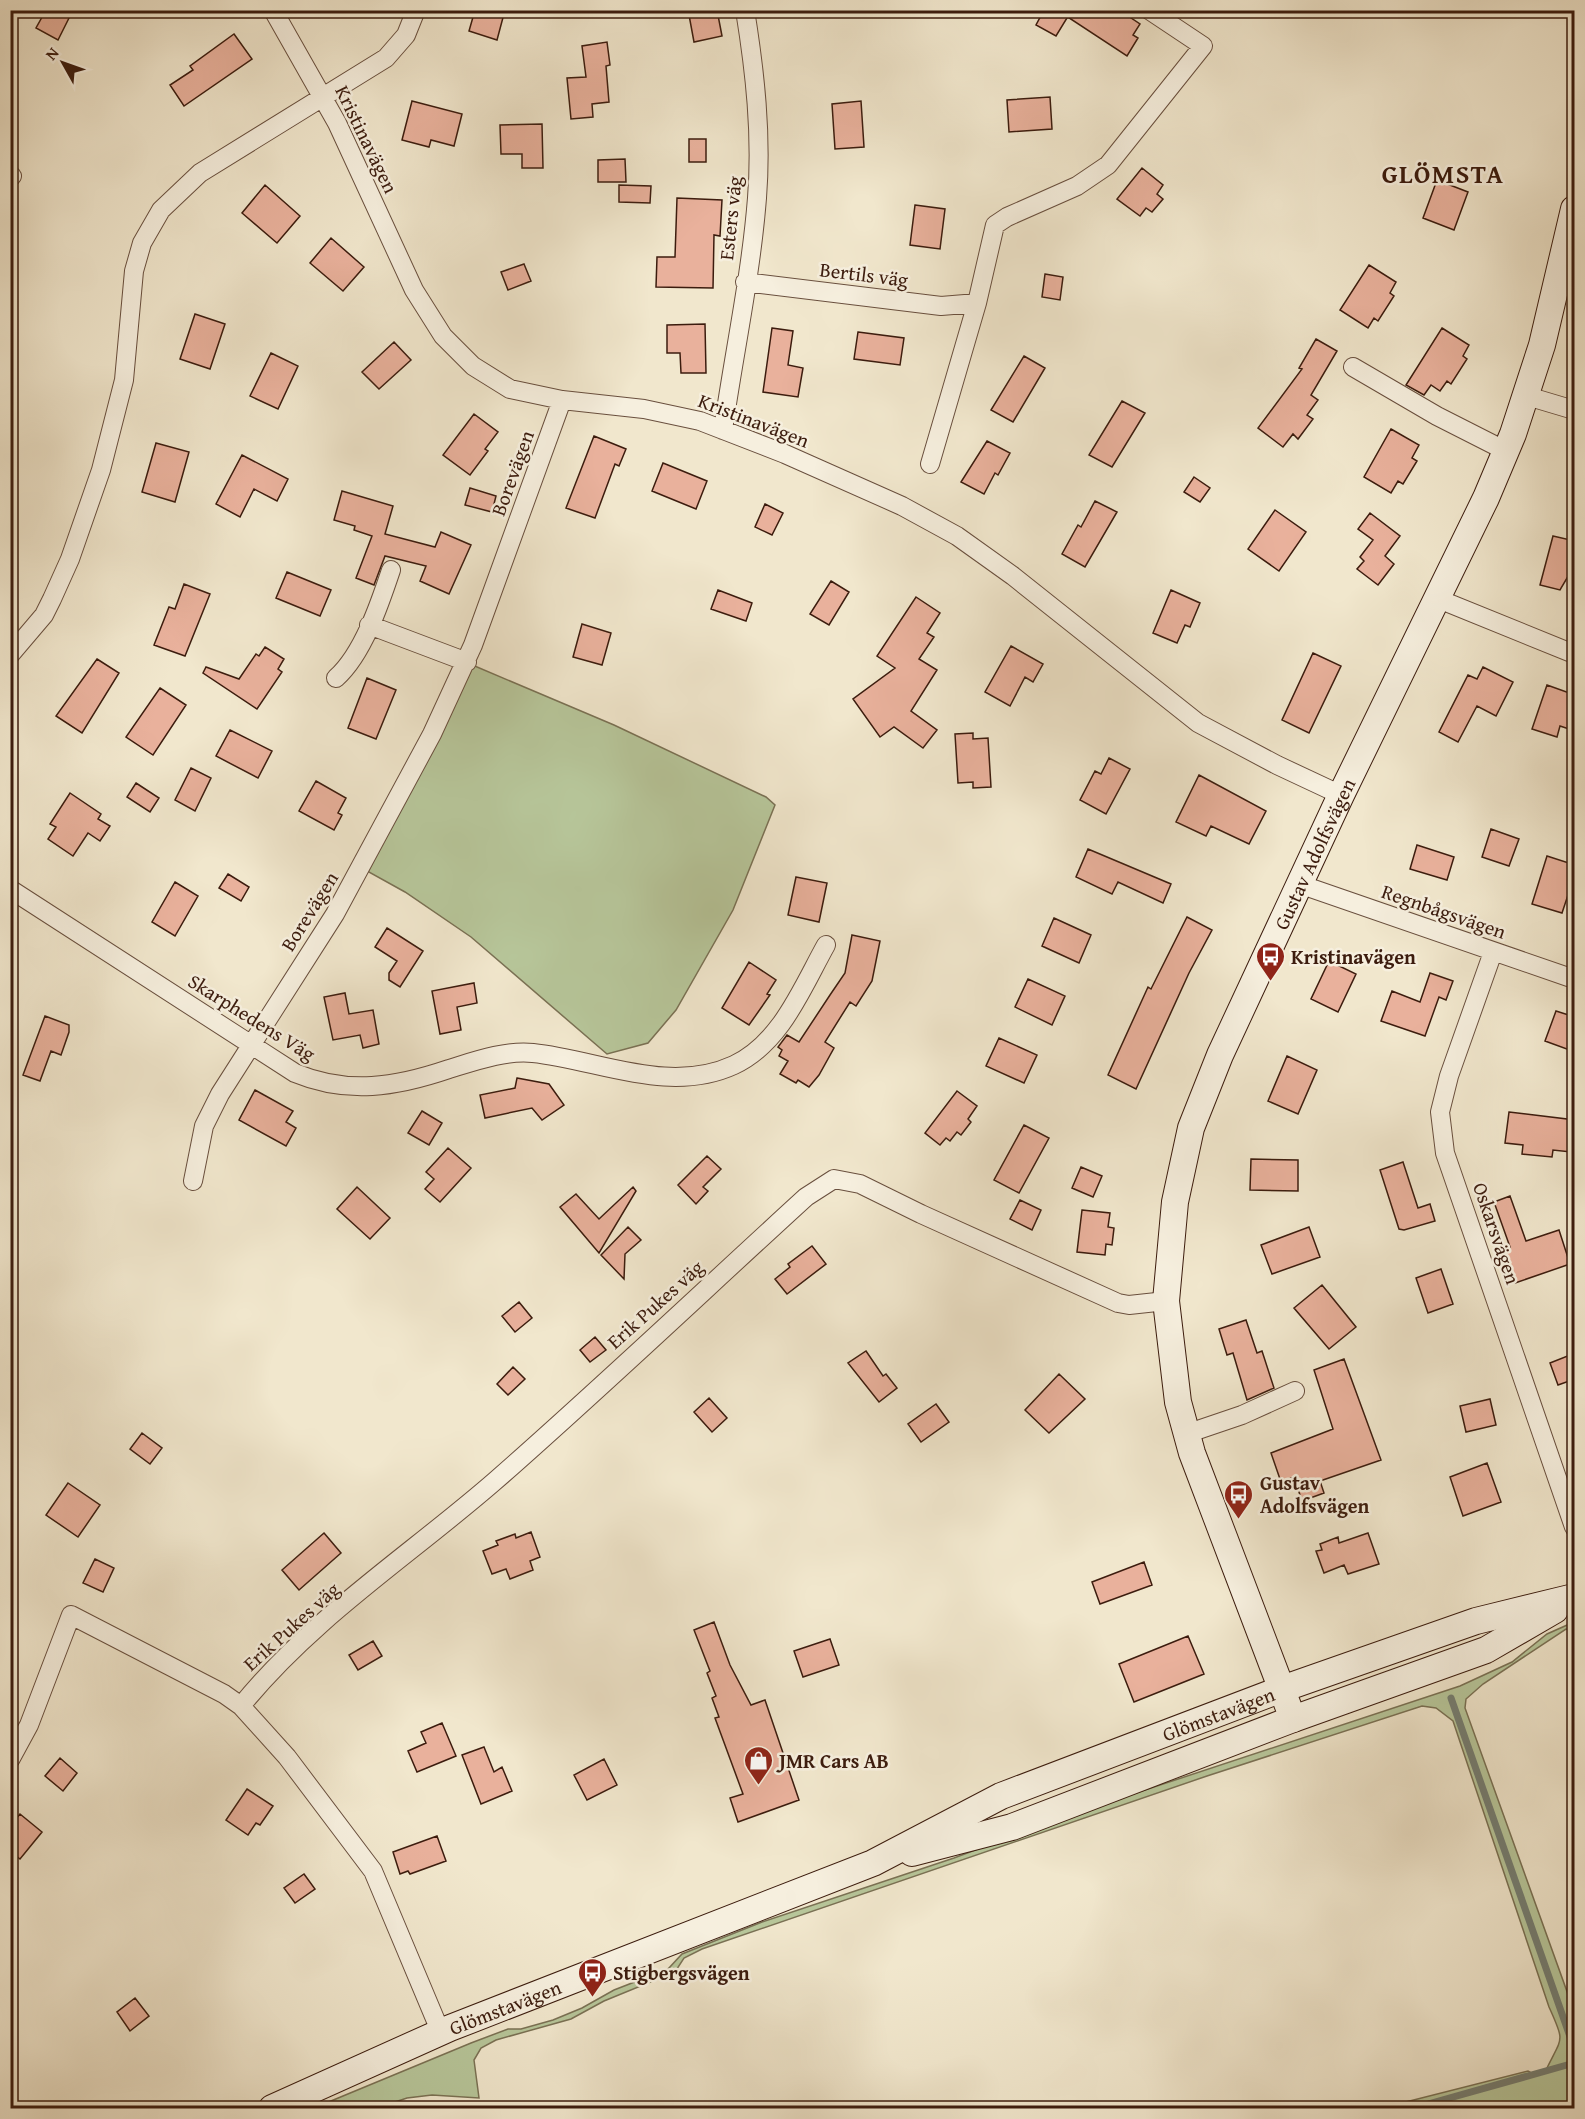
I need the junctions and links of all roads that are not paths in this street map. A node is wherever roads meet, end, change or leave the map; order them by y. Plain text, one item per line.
1 (273, 10) edge
2 (416, 10) edge
3 (745, 10) edge
4 (1149, 10) edge
5 (323, 98) junction
6 (1575, 209) edge
7 (745, 282) junction
8 (977, 303) junction
9 (1353, 367) dead end
10 (1527, 396) junction
11 (562, 400) junction
12 (1575, 410) edge
13 (723, 429) junction
14 (1506, 450) junction
15 (930, 464) dead end
16 (392, 570) dead end
17 (1436, 598) junction
18 (369, 625) junction
19 (1575, 654) edge
20 (10, 655) edge
21 (467, 662) junction
22 (336, 678) dead end
23 (1341, 795) junction
24 (1299, 884) junction
25 (10, 889) edge
26 (826, 945) dead end
27 (1492, 952) junction
28 (1575, 979) edge
29 (251, 1045) junction
30 (193, 1182) dead end
31 (1166, 1301) junction
32 (1295, 1391) dead end
33 (1186, 1434) junction
34 (1575, 1527) edge
35 (1575, 1598) edge
36 (1282, 1689) junction
37 (241, 1706) junction
38 (1293, 1719) junction
39 (10, 1760) edge
40 (873, 1863) junction
41 (441, 2033) junction
42 (272, 2109) edge

1 - 5 street, Kristinavägen
2 - 5 street
3 - 7 street, Esters väg
4 - 8 street
5 - 11 street, Kristinavägen
5 - 20 street
6 - 10 main road, Gustav Adolfsvägen
7 - 8 street, Bertils väg
7 - 13 street, Esters väg
8 - 15 street
9 - 14 street
10 - 12 street
10 - 14 main road, Gustav Adolfsvägen
11 - 13 street, Kristinavägen
11 - 21 street, Borevägen
13 - 23 street, Kristinavägen
14 - 17 main road, Gustav Adolfsvägen
16 - 18 street
17 - 19 street
17 - 23 main road, Gustav Adolfsvägen
18 - 21 street
18 - 22 street
21 - 29 street, Borevägen
23 - 24 main road, Gustav Adolfsvägen
24 - 27 street, Regnbågsvägen
24 - 31 main road, Gustav Adolfsvägen
25 - 29 street, Skarphedens Väg
26 - 29 street, Skarphedens Väg
27 - 28 street, Regnbågsvägen
27 - 34 street, Oskarsvägen
29 - 30 street, Borevägen
31 - 33 main road, Gustav Adolfsvägen
31 - 37 street, Erik Pukes väg
32 - 33 street
33 - 36 main road, Gustav Adolfsvägen
35 - 36 main road, Glömstavägen
35 - 38 main road, Glömstavägen
36 - 38 main road, Gustav Adolfsvägen
36 - 40 main road, Glömstavägen
37 - 39 street
37 - 41 street
38 - 40 main road, Glömstavägen
40 - 41 main road, Glömstavägen
41 - 42 main road, Glömstavägen

